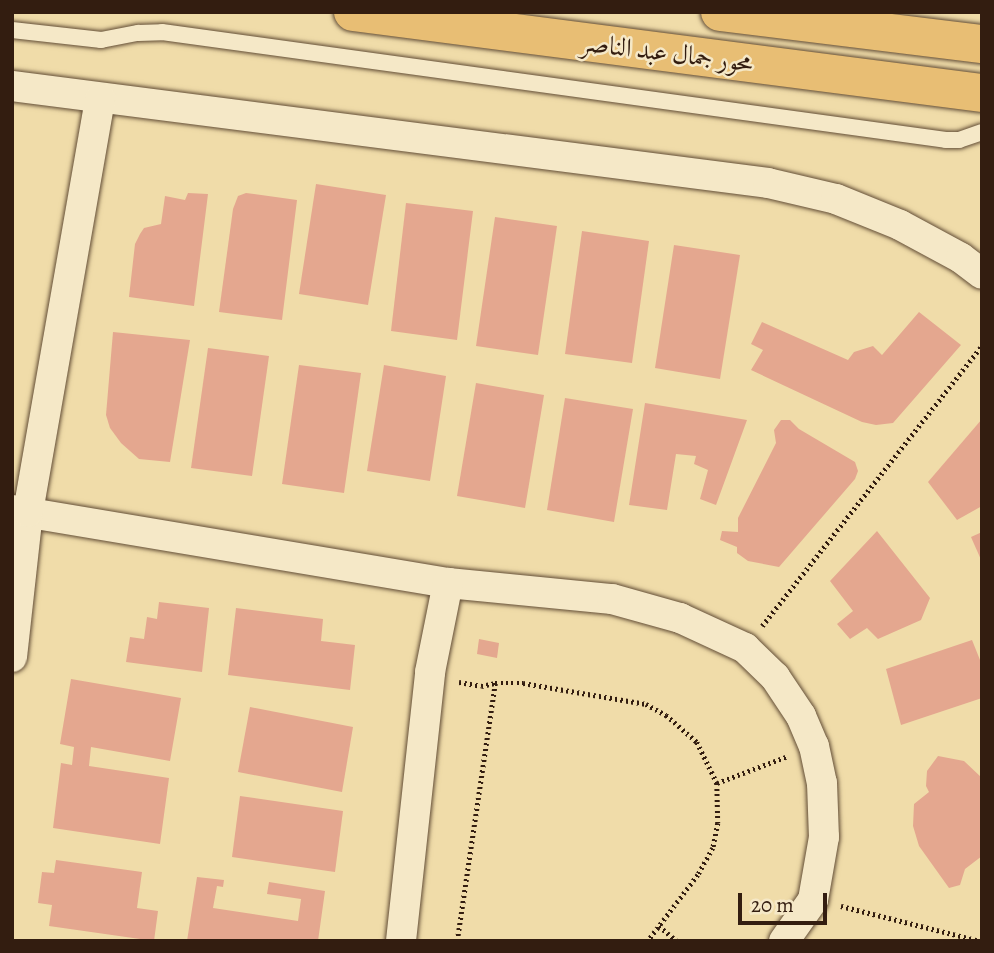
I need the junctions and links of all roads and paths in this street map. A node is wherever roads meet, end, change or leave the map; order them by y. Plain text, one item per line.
1 (353, 12) edge
2 (720, 12) edge
3 (12, 30) edge
4 (982, 44) edge
5 (12, 86) edge
6 (982, 93) edge
7 (100, 98) junction
8 (982, 132) edge
9 (982, 274) edge
10 (982, 345) edge
11 (20, 511) edge
12 (448, 583) junction
13 (746, 648) junction
14 (12, 657) edge
15 (430, 672) junction
16 (495, 683) junction
17 (814, 746) junction
18 (717, 783) junction
19 (813, 900) junction
20 (659, 926) junction
21 (401, 941) edge
22 (457, 941) edge
23 (648, 941) edge
24 (677, 941) edge
25 (784, 941) edge
26 (980, 941) edge

1 - 6 main road, محور جمال عبد الناصر
2 - 4 main road
3 - 8 lane
5 - 7 street
7 - 9 street
7 - 11 street
10 - 13 path
11 - 12 street
11 - 14 street
12 - 13 street
12 - 15 street
13 - 17 street
15 - 16 path
15 - 21 street
16 - 18 path
16 - 22 path
17 - 18 path
17 - 19 street
18 - 20 path
19 - 25 street
19 - 26 path
20 - 23 path
20 - 24 path

